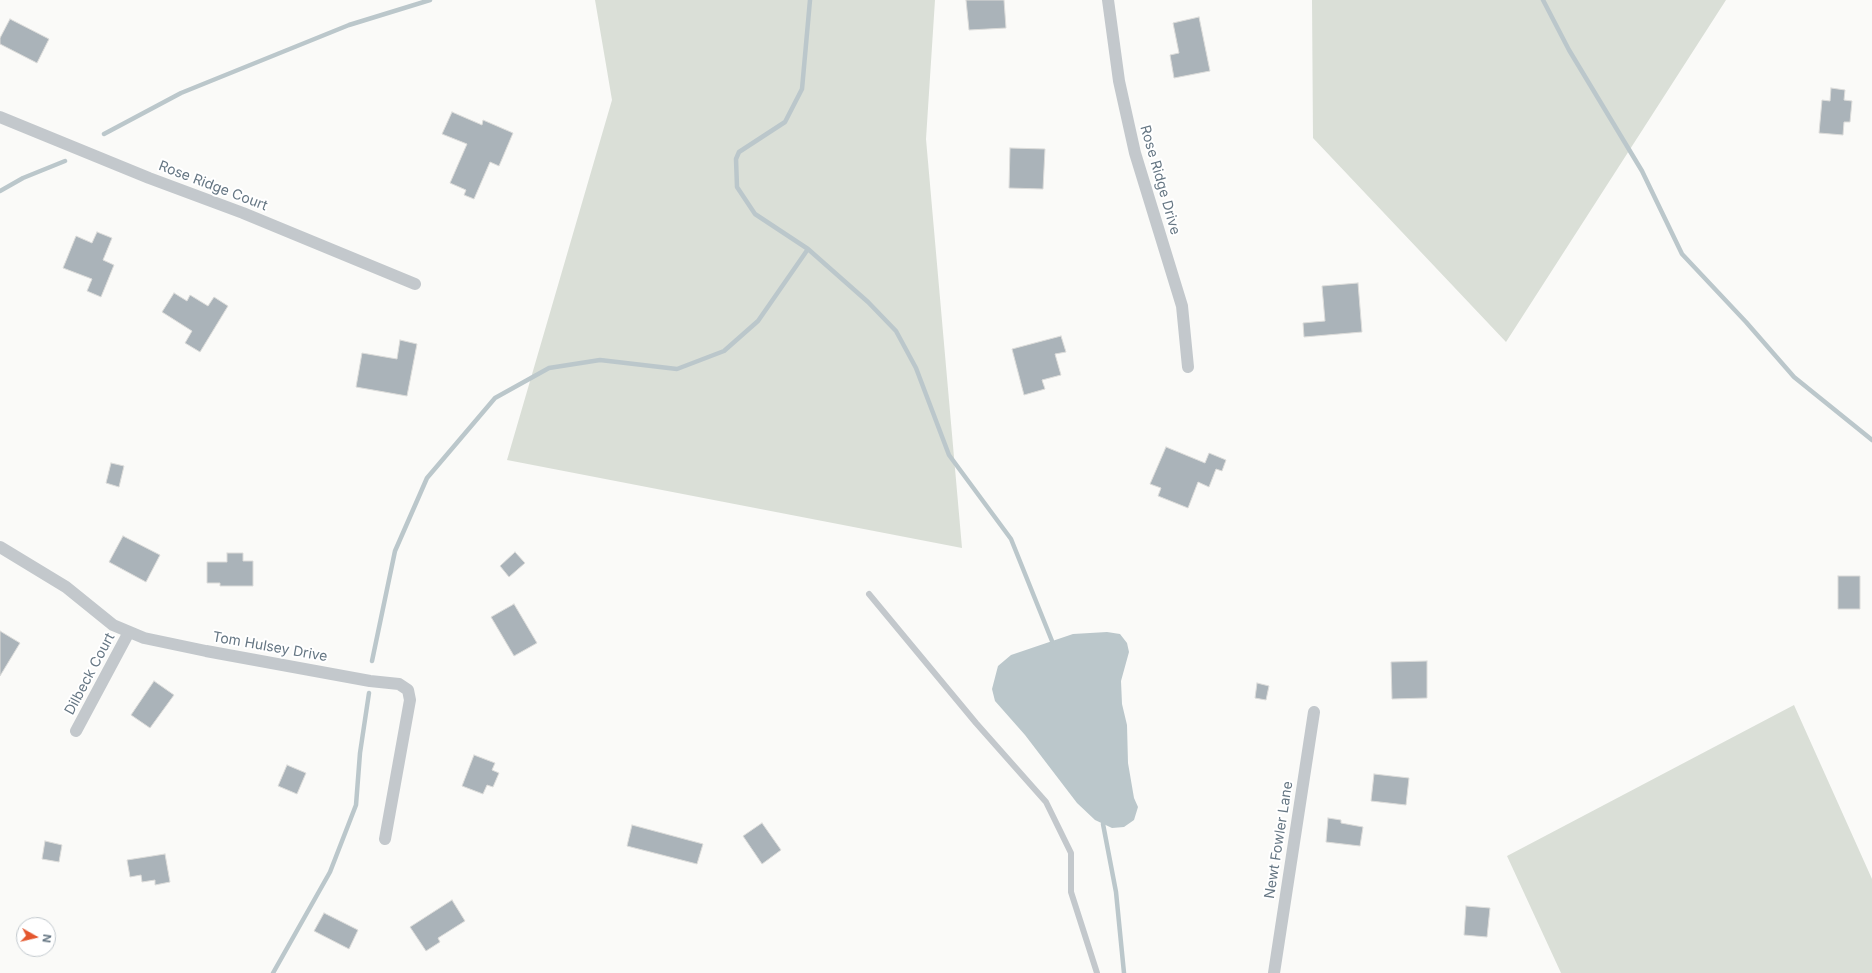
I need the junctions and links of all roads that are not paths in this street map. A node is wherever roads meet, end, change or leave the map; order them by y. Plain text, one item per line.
1 (1108, 0) edge
2 (0, 117) edge
3 (415, 284) dead end
4 (1188, 367) dead end
5 (0, 547) edge
6 (868, 594) dead end
7 (129, 632) junction
8 (1314, 712) dead end
9 (76, 731) dead end
10 (385, 839) dead end
11 (1097, 973) edge
12 (1274, 973) edge

1 - 4 street, Rose Ridge Drive
2 - 3 street, Rose Ridge Court
5 - 7 street, Tom Hulsey Drive
6 - 11 lane
7 - 9 street, Dilbeck Court
7 - 10 street, Tom Hulsey Drive
8 - 12 street, Newt Fowler Lane

